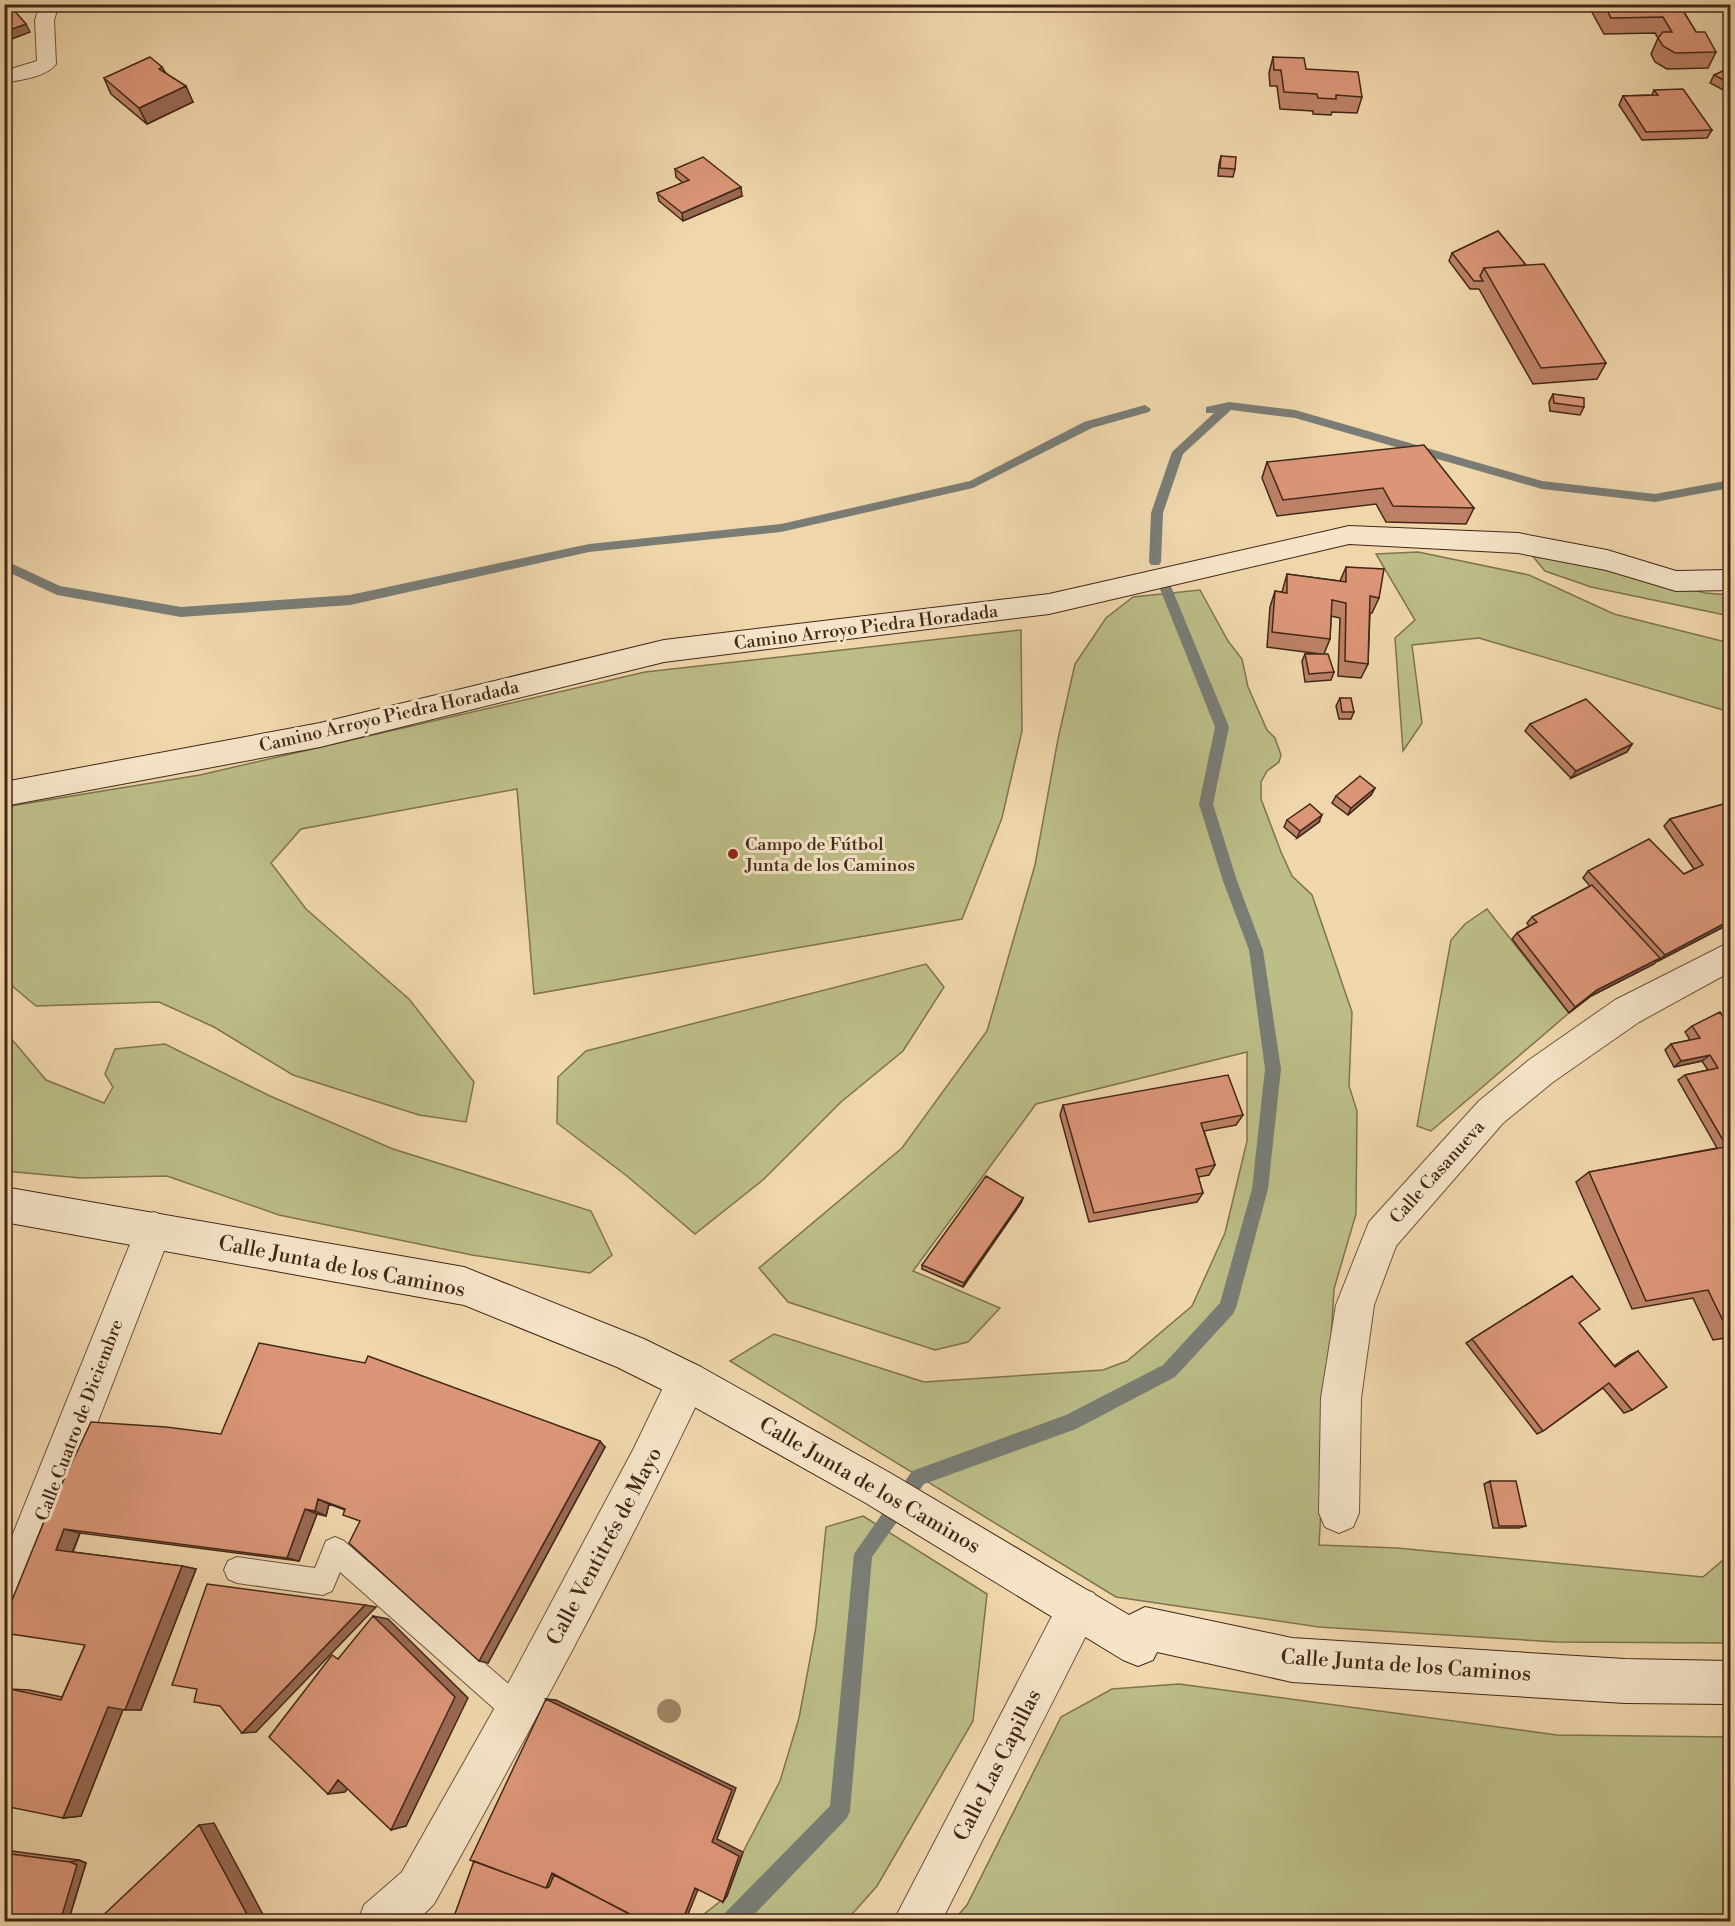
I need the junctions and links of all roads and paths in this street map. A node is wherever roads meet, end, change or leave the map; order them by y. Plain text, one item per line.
1 (50, 4) edge
2 (4, 77) edge
3 (1731, 580) edge
4 (4, 794) edge
5 (1731, 956) edge
6 (4, 1204) edge
7 (154, 1230) junction
8 (687, 1381) junction
9 (1339, 1513) dead end
10 (237, 1570) edge
11 (4, 1610) edge
12 (1082, 1624) junction
13 (1731, 1683) edge
14 (518, 1710) junction
15 (381, 1922) edge
16 (916, 1922) edge

1 - 2 main road
3 - 4 main road, Camino Arroyo Piedra Horadada
5 - 9 main road, Calle Casanueva
6 - 7 main road, Calle Junta de los Caminos
7 - 8 main road, Calle Junta de los Caminos
7 - 11 main road, Calle Cuatro de Diciembre
8 - 12 main road, Calle Junta de los Caminos
8 - 14 main road, Calle Ventitrés de Mayo
10 - 14 lane
12 - 13 main road, Calle Junta de los Caminos
12 - 16 main road, Calle Las Capillas
14 - 15 main road, Calle Ventitrés de Mayo

